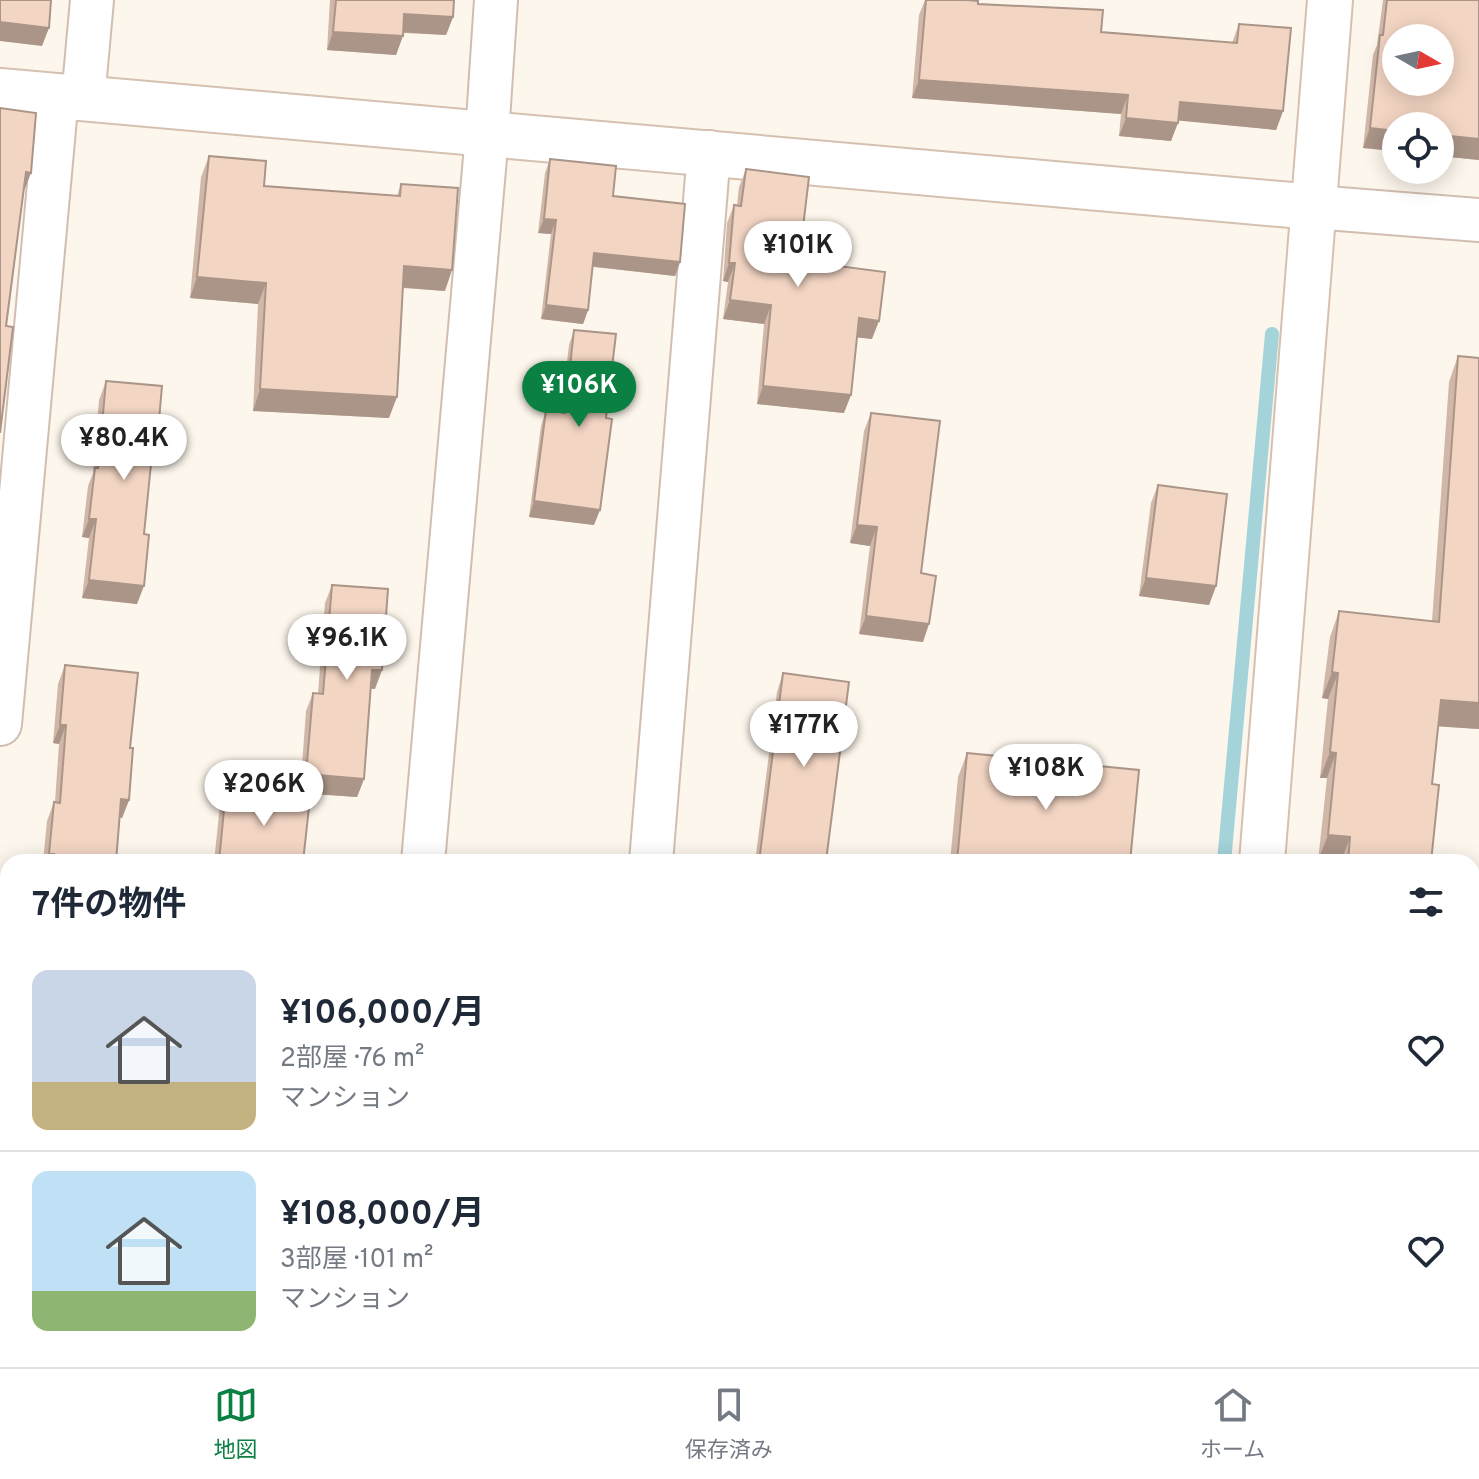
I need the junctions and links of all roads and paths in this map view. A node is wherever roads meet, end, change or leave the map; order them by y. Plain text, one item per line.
1 (92, 0) edge
2 (496, 0) edge
3 (1330, 0) edge
4 (0, 91) edge
5 (70, 98) junction
6 (487, 135) junction
7 (709, 152) junction
8 (1314, 207) junction
9 (1479, 220) edge
10 (5, 617) edge
11 (0, 724) edge
12 (424, 854) edge
13 (652, 854) edge
14 (1263, 854) edge

1 - 5 street
2 - 6 street
3 - 8 street
4 - 5 street
5 - 6 street
5 - 10 street
6 - 7 street
6 - 12 street
7 - 8 street
7 - 13 street
8 - 9 street
8 - 14 street
10 - 11 street

